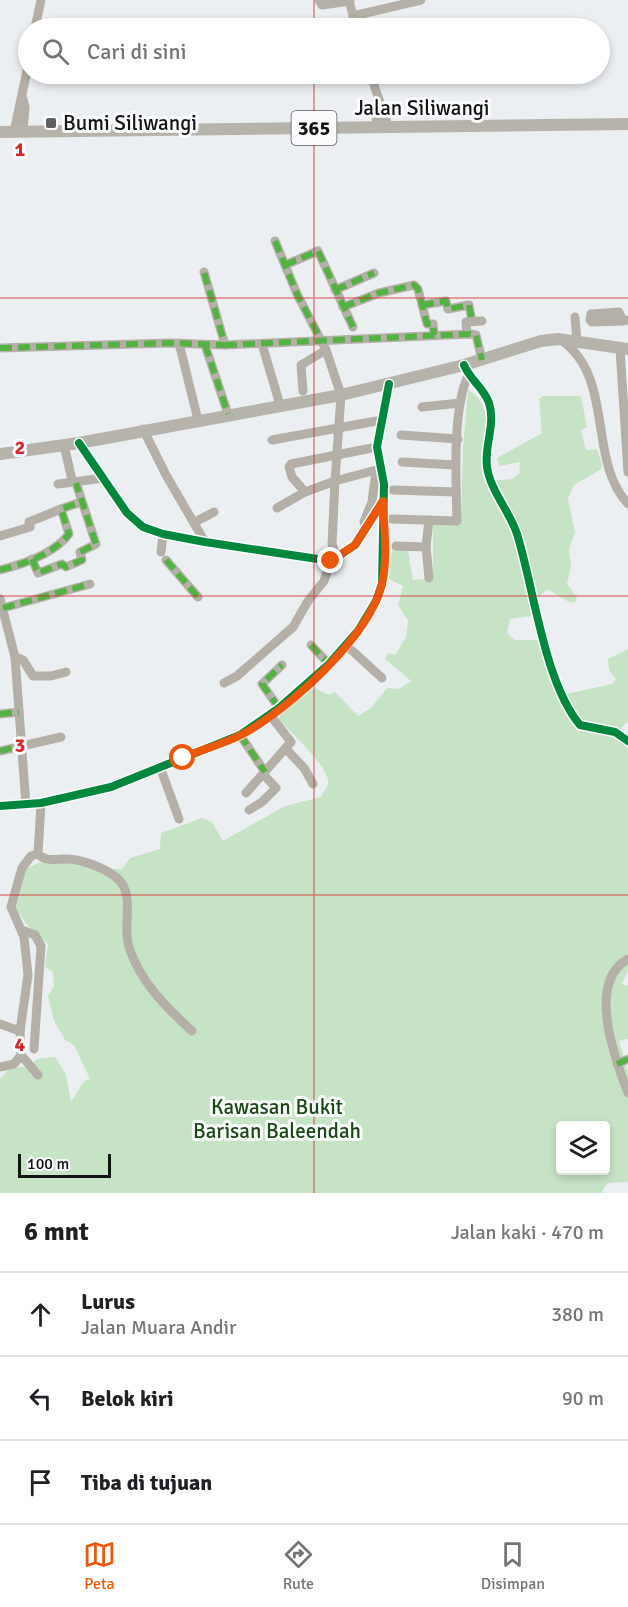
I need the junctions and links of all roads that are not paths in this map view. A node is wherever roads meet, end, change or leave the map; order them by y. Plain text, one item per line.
1 (41, 0) edge
2 (319, 0) edge
3 (349, 0) edge
4 (421, 0) edge
5 (402, 2) edge
6 (353, 16) joint
7 (37, 18) edge
8 (25, 84) edge
9 (373, 84) edge
10 (628, 124) edge
11 (383, 127) junction
12 (0, 132) edge
13 (18, 132) junction
14 (274, 241) dead end
15 (285, 265) junction
16 (204, 272) dead end
17 (374, 273) dead end
18 (335, 290) junction
19 (422, 305) junction
20 (343, 307) junction
21 (575, 317) dead end
22 (353, 327) dead end
23 (467, 334) junction
24 (434, 335) junction
25 (558, 339) junction
26 (321, 340) junction
27 (577, 342) junction
28 (179, 343) junction
29 (205, 345) junction
30 (225, 345) junction
31 (262, 345) junction
32 (0, 348) edge
33 (624, 349) edge
34 (326, 350) junction
35 (482, 360) junction
36 (466, 371) junction
37 (389, 384) junction
38 (303, 391) dead end
39 (341, 394) junction
40 (459, 403) junction
41 (280, 405) junction
42 (422, 407) dead end
43 (228, 414) junction
44 (198, 420) junction
45 (382, 420) junction
46 (339, 426) junction
47 (144, 429) junction
48 (401, 435) dead end
49 (458, 439) junction
50 (272, 440) dead end
51 (79, 442) junction
52 (64, 445) junction
53 (377, 447) junction
54 (0, 454) edge
55 (335, 454) junction
56 (402, 462) dead end
57 (455, 465) junction
58 (378, 470) junction
59 (628, 472) edge
60 (104, 478) junction
61 (334, 481) junction
62 (74, 482) junction
63 (58, 484) dead end
64 (393, 490) dead end
65 (305, 492) junction
66 (456, 492) junction
67 (383, 501) junction
68 (81, 502) junction
69 (628, 504) edge
70 (277, 508) dead end
71 (61, 509) junction
72 (214, 512) dead end
73 (392, 519) dead end
74 (429, 520) junction
75 (195, 522) junction
76 (364, 522) dead end
77 (163, 534) junction
78 (0, 536) edge
79 (205, 542) junction
80 (396, 546) dead end
81 (426, 547) junction
82 (32, 559) junction
83 (334, 560) junction
84 (0, 570) edge
85 (429, 578) dead end
86 (90, 584) dead end
87 (198, 597) dead end
88 (2, 603) edge
89 (311, 645) dead end
90 (346, 645) junction
91 (15, 657) junction
92 (329, 664) junction
93 (282, 665) dead end
94 (66, 672) dead end
95 (382, 678) dead end
96 (224, 683) dead end
97 (279, 708) junction
98 (19, 712) junction
99 (0, 714) edge
100 (270, 715) junction
101 (240, 735) junction
102 (61, 737) dead end
103 (628, 741) edge
104 (20, 746) junction
105 (286, 749) junction
106 (0, 751) edge
107 (160, 767) junction
108 (264, 773) junction
109 (313, 784) dead end
110 (246, 793) dead end
111 (41, 803) junction
112 (26, 805) junction
113 (0, 806) edge
114 (249, 810) dead end
115 (178, 819) dead end
116 (38, 854) junction
117 (22, 930) junction
118 (628, 959) edge
119 (0, 1024) edge
120 (20, 1031) junction
121 (192, 1031) dead end
122 (34, 1049) dead end
123 (21, 1055) junction
124 (628, 1059) edge
125 (617, 1064) junction
126 (0, 1067) edge
127 (38, 1075) dead end
128 (628, 1094) edge

1 - 7 street
2 - 3 street
3 - 6 street
4 - 5 street
5 - 6 street
8 - 13 street
9 - 11 street
10 - 11 main road, Jalan Siliwangi / 365
11 - 13 main road, Jalan Siliwangi / 365
12 - 13 main road, Jalan Siliwangi / 365
14 - 15 street
15 - 18 street
15 - 26 street
16 - 30 street
17 - 18 street
18 - 20 street
19 - 20 street
19 - 23 street
19 - 24 street
20 - 22 street
21 - 27 street
23 - 24 street
23 - 35 street
24 - 26 street
25 - 27 main road
25 - 35 main road
25 - 69 street
26 - 31 street
26 - 34 street
27 - 33 main road
28 - 29 street
28 - 32 street
28 - 44 street
29 - 30 street
29 - 43 street
30 - 31 street
31 - 41 street
33 - 59 street
34 - 38 street
34 - 39 street
35 - 36 main road
36 - 37 main road
36 - 40 street
36 - 103 street
37 - 39 main road
37 - 45 street
39 - 41 main road
39 - 46 street
40 - 42 street
40 - 49 street
41 - 43 main road
43 - 44 main road
44 - 47 main road
45 - 46 street
45 - 53 street
46 - 50 street
46 - 55 street
47 - 51 main road
47 - 75 street
48 - 49 street
49 - 57 street
51 - 52 main road
51 - 60 street
52 - 54 main road
52 - 62 street
53 - 55 street
53 - 58 street
55 - 61 street
55 - 65 street
56 - 57 street
57 - 66 street
58 - 61 street
58 - 67 street
58 - 76 street
60 - 62 street
60 - 77 street
61 - 65 street
61 - 83 street
62 - 63 street
62 - 68 street
64 - 66 street
65 - 70 street
66 - 74 street
67 - 83 street
67 - 90 street
68 - 71 street
68 - 82 street
71 - 78 street
71 - 82 street
72 - 75 street
73 - 74 street
74 - 81 street
75 - 79 street
77 - 79 street
77 - 87 street
79 - 83 street
80 - 81 street
81 - 85 street
82 - 84 street
83 - 96 street
86 - 88 street
88 - 91 street
89 - 92 street
90 - 92 street
90 - 95 street
91 - 94 street
91 - 98 street
92 - 97 street
93 - 97 street
97 - 100 street
98 - 99 street
98 - 104 street
100 - 101 street
100 - 105 street
101 - 107 street
101 - 108 street
102 - 104 street
104 - 106 street
104 - 112 street
105 - 108 street
105 - 109 street
107 - 111 street
107 - 115 street
108 - 110 street
108 - 114 street
111 - 112 street
111 - 116 street
112 - 113 street
116 - 117 street
116 - 121 street
117 - 120 street
117 - 122 street
118 - 125 street
119 - 120 street
120 - 123 street
123 - 126 street
123 - 127 street
124 - 125 street
125 - 128 street

